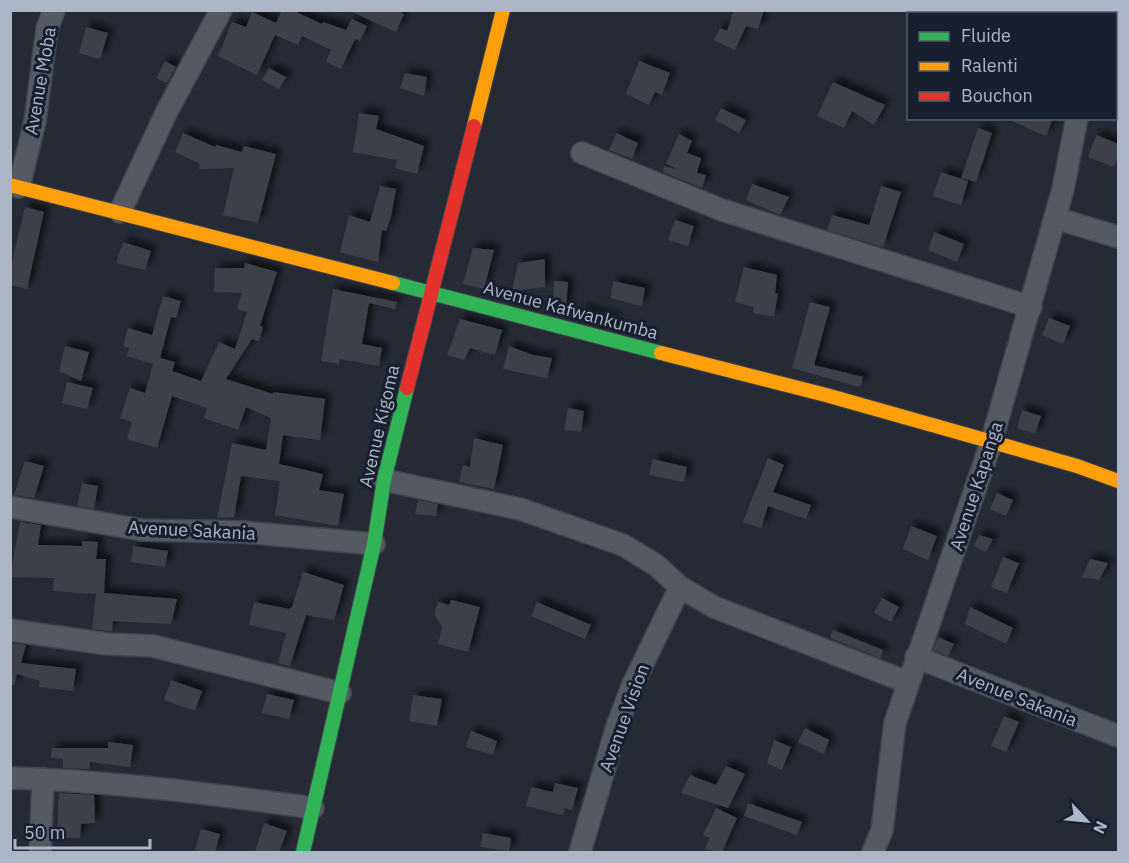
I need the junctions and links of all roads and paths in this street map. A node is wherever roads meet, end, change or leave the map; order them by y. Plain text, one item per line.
1 (54, 10) edge
2 (222, 10) edge
3 (502, 10) edge
4 (1077, 120) edge
5 (582, 153) dead end
6 (15, 186) edge
7 (120, 212) junction
8 (1055, 218) junction
9 (1119, 237) edge
10 (430, 291) junction
11 (1031, 307) junction
12 (991, 443) junction
13 (384, 480) junction
14 (1119, 481) edge
15 (10, 507) edge
16 (374, 544) junction
17 (680, 587) junction
18 (10, 630) edge
19 (916, 657) junction
20 (907, 682) junction
21 (340, 693) junction
22 (1119, 736) edge
23 (10, 778) edge
24 (43, 779) junction
25 (313, 808) junction
26 (40, 852) edge
27 (303, 852) edge
28 (580, 852) edge
29 (873, 852) edge

1 - 6 street, Avenue Moba
2 - 7 street
3 - 10 street, Avenue Kigoma
4 - 8 street, Avenue Kapanga
5 - 11 street
6 - 7 street, Avenue Kafwankumba
7 - 10 street, Avenue Kafwankumba
8 - 9 street
8 - 11 street, Avenue Kapanga
10 - 12 street, Avenue Kafwankumba
10 - 13 street, Avenue Kigoma
11 - 12 street, Avenue Kapanga
12 - 14 street, Avenue Kafwankumba
12 - 19 street, Avenue Kapanga
13 - 16 street, Avenue Kigoma
13 - 17 street
15 - 16 street, Avenue Sakania
16 - 21 street, Avenue Kigoma
17 - 20 street
17 - 28 street, Avenue Vision
18 - 21 street
19 - 20 street, Avenue Kapanga
19 - 22 street, Avenue Sakania
20 - 29 street, Avenue Kapanga
21 - 25 street, Avenue Kigoma
23 - 24 street
24 - 25 street
24 - 26 street
25 - 27 street, Avenue Kigoma

